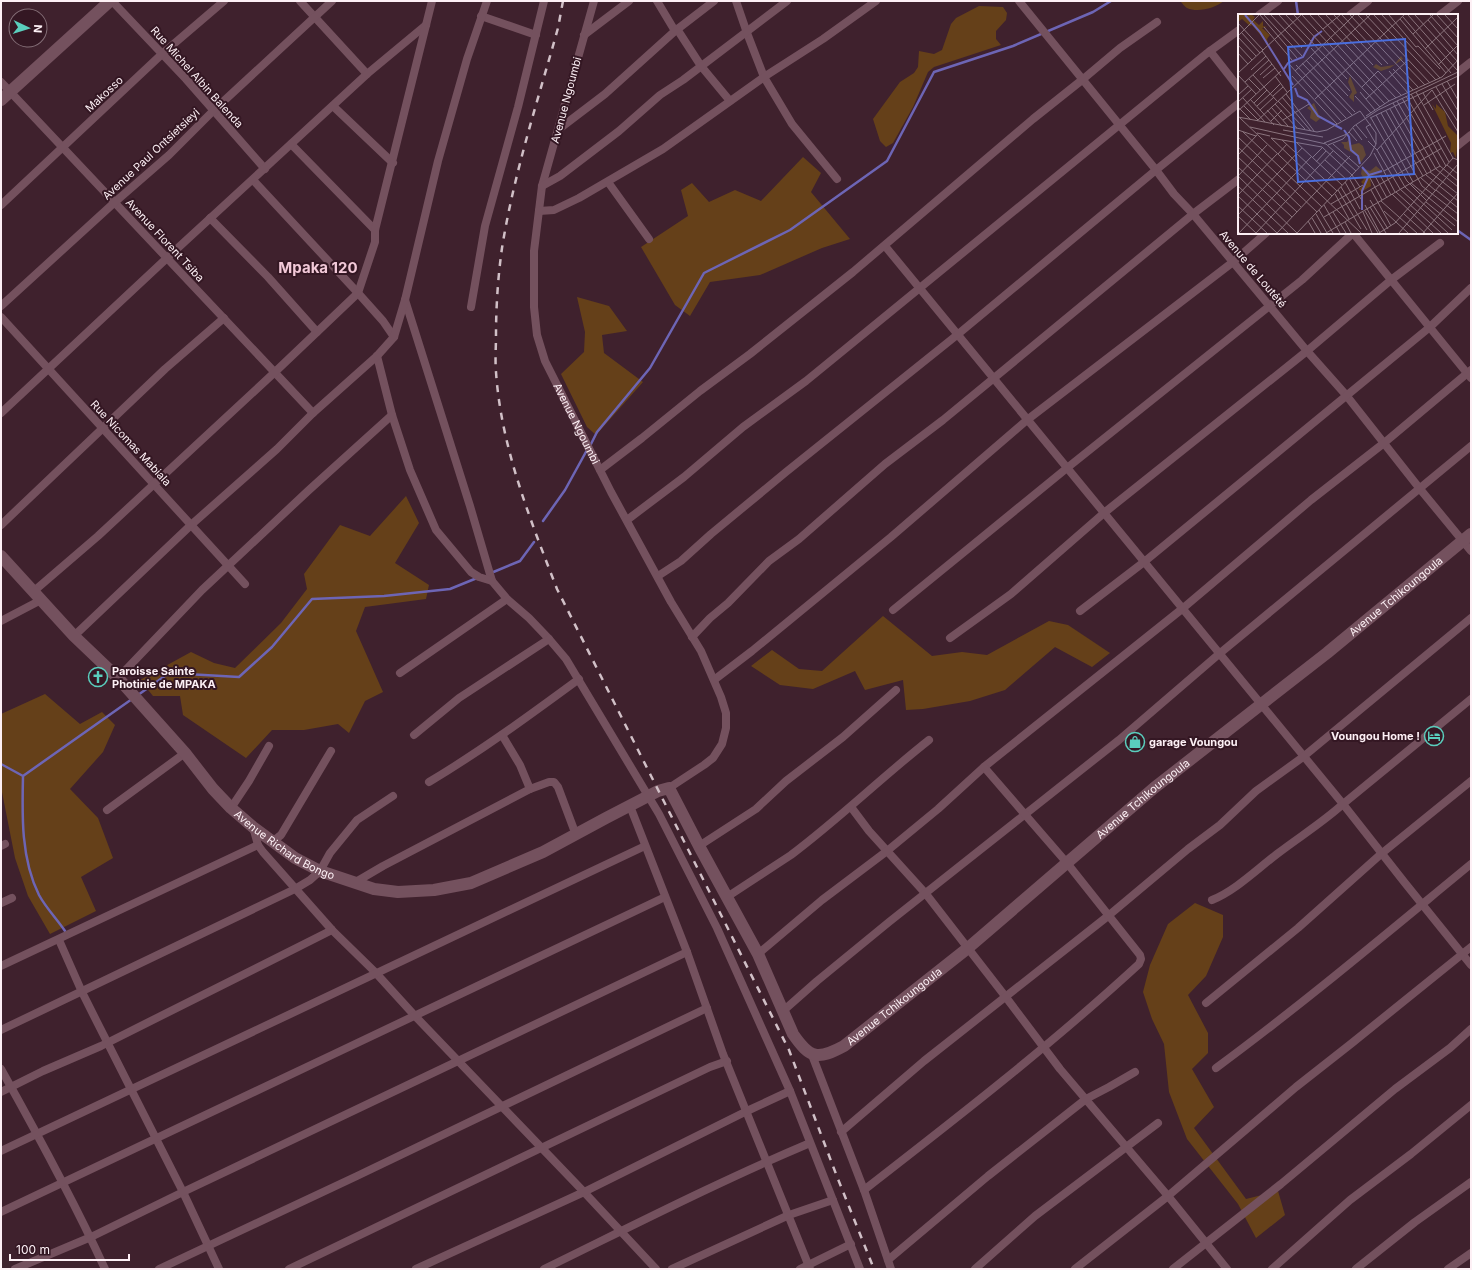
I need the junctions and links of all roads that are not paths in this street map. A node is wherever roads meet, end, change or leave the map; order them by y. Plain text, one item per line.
1 (98, 1) edge
2 (111, 1) edge
3 (224, 1) edge
4 (300, 1) edge
5 (332, 1) edge
6 (432, 1) edge
7 (487, 1) edge
8 (544, 1) edge
9 (594, 1) edge
10 (629, 1) edge
11 (657, 1) edge
12 (714, 1) edge
13 (736, 1) edge
14 (787, 1) edge
15 (876, 1) edge
16 (1018, 1) edge
17 (1278, 1) edge
18 (1368, 1) edge
19 (1458, 1) edge
20 (1260, 14) edge
21 (1351, 14) edge
22 (1441, 14) edge
23 (481, 16) junction
24 (315, 18) junction
25 (1157, 22) dead end
26 (426, 25) junction
27 (676, 30) junction
28 (1238, 31) edge
29 (747, 32) junction
30 (584, 34) junction
31 (536, 36) junction
32 (1210, 51) junction
33 (162, 54) junction
34 (1471, 62) edge
35 (701, 66) junction
36 (1458, 72) edge
37 (367, 74) junction
38 (764, 77) junction
39 (1082, 80) junction
40 (1238, 87) edge
41 (3, 90) edge
42 (730, 101) junction
43 (1238, 104) edge
44 (333, 106) junction
45 (213, 111) junction
46 (1120, 126) junction
47 (559, 129) junction
48 (1471, 135) edge
49 (291, 144) junction
50 (1458, 145) edge
51 (63, 147) junction
52 (393, 163) junction
53 (265, 169) junction
54 (1156, 170) junction
55 (837, 179) dead end
56 (253, 180) junction
57 (1238, 180) edge
58 (608, 182) junction
59 (542, 186) junction
60 (115, 202) junction
61 (1, 205) edge
62 (539, 211) junction
63 (1193, 214) junction
64 (210, 218) junction
65 (376, 230) junction
66 (1265, 234) edge
67 (1352, 234) edge
68 (1354, 234) edge
69 (649, 239) dead end
70 (1440, 243) dead end
71 (884, 246) junction
72 (167, 258) junction
73 (1233, 262) junction
74 (1391, 280) junction
75 (1471, 288) edge
76 (920, 289) junction
77 (358, 293) junction
78 (405, 300) junction
79 (1, 306) edge
80 (1269, 306) junction
81 (471, 307) dead end
82 (1, 317) edge
83 (224, 318) junction
84 (1430, 328) junction
85 (317, 332) junction
86 (958, 335) junction
87 (394, 337) junction
88 (1307, 351) junction
89 (377, 356) junction
90 (47, 369) junction
91 (275, 372) junction
92 (1470, 374) edge
93 (993, 378) junction
94 (1346, 395) junction
95 (1, 413) edge
96 (313, 413) junction
97 (392, 415) junction
98 (1027, 420) junction
99 (102, 428) junction
100 (1384, 443) junction
101 (1471, 446) edge
102 (1067, 468) junction
103 (600, 470) junction
104 (154, 484) junction
105 (1420, 489) junction
106 (1104, 513) junction
107 (627, 520) junction
108 (1, 525) edge
109 (191, 525) junction
110 (1467, 537) edge
111 (1471, 551) edge
112 (1, 558) edge
113 (1144, 562) junction
114 (229, 566) junction
115 (658, 576) junction
116 (492, 581) junction
117 (245, 584) dead end
118 (38, 596) junction
119 (508, 599) junction
120 (1182, 609) junction
121 (893, 610) dead end
122 (1080, 611) dead end
123 (1471, 618) edge
124 (1, 621) edge
125 (74, 636) junction
126 (692, 637) junction
127 (950, 638) dead end
128 (549, 639) junction
129 (1220, 654) junction
130 (400, 673) dead end
131 (118, 678) junction
132 (579, 679) junction
133 (714, 680) junction
134 (896, 690) dead end
135 (1471, 699) edge
136 (1261, 705) junction
137 (414, 735) dead end
138 (502, 735) junction
139 (929, 740) dead end
140 (269, 746) dead end
141 (331, 751) dead end
142 (185, 753) junction
143 (1303, 757) junction
144 (984, 767) junction
145 (1471, 780) edge
146 (429, 782) dead end
147 (530, 789) junction
148 (659, 792) junction
149 (393, 796) dead end
150 (1343, 804) junction
151 (630, 806) junction
152 (851, 807) junction
153 (231, 808) junction
154 (107, 810) dead end
155 (1024, 813) junction
156 (253, 827) junction
157 (576, 835) junction
158 (272, 842) junction
159 (258, 845) junction
160 (645, 846) junction
161 (699, 846) junction
162 (887, 851) junction
163 (1381, 854) junction
164 (1067, 863) junction
165 (1471, 864) edge
166 (320, 871) junction
167 (354, 883) junction
168 (294, 889) junction
169 (926, 894) junction
170 (665, 897) junction
171 (727, 897) junction
172 (12, 898) dead end
173 (1212, 900) dead end
174 (1, 903) edge
175 (1422, 905) junction
176 (1108, 916) junction
177 (332, 930) junction
178 (59, 940) junction
179 (1471, 946) edge
180 (968, 948) junction
181 (687, 952) junction
182 (758, 954) junction
183 (1462, 954) junction
184 (1471, 965) edge
185 (1, 966) edge
186 (375, 972) junction
187 (82, 992) junction
188 (1005, 996) junction
189 (1206, 1003) dead end
190 (707, 1008) junction
191 (783, 1011) junction
192 (415, 1016) junction
193 (1, 1030) edge
194 (1471, 1030) edge
195 (108, 1043) junction
196 (1043, 1047) junction
197 (812, 1055) junction
198 (457, 1060) junction
199 (727, 1061) junction
200 (1216, 1068) dead end
201 (1, 1069) edge
202 (1135, 1072) dead end
203 (11, 1087) junction
204 (130, 1088) junction
205 (790, 1091) junction
206 (1, 1092) edge
207 (1086, 1099) junction
208 (1471, 1105) edge
209 (501, 1107) junction
210 (747, 1111) junction
211 (1158, 1123) dead end
212 (841, 1132) junction
213 (38, 1133) junction
214 (156, 1139) junction
215 (810, 1143) junction
216 (541, 1148) junction
217 (1127, 1148) junction
218 (1, 1151) edge
219 (767, 1162) junction
220 (1471, 1182) edge
221 (62, 1183) junction
222 (864, 1190) junction
223 (182, 1192) junction
224 (584, 1192) junction
225 (1168, 1196) junction
226 (833, 1200) junction
227 (1, 1212) edge
228 (789, 1215) junction
229 (620, 1231) junction
230 (90, 1237) junction
231 (1206, 1242) junction
232 (851, 1244) junction
233 (208, 1246) junction
234 (1471, 1253) edge
235 (888, 1260) junction
236 (809, 1267) edge
237 (15, 1269) edge
238 (105, 1269) edge
239 (159, 1269) edge
240 (219, 1269) edge
241 (289, 1269) edge
242 (416, 1269) edge
243 (544, 1269) edge
244 (656, 1269) edge
245 (672, 1269) edge
246 (800, 1269) edge
247 (860, 1269) edge
248 (890, 1269) edge
249 (975, 1269) edge
250 (1075, 1269) edge
251 (1173, 1269) edge
252 (1227, 1269) edge
253 (1272, 1269) edge
254 (1356, 1269) edge
255 (1448, 1269) edge

1 - 41 street
2 - 33 street, Rue Michel Albin Balenda
2 - 41 street
3 - 33 street, Makosso
4 - 24 street
5 - 24 street, Avenue Paul Ontsietsieyi
6 - 26 street
7 - 23 street
8 - 31 street
9 - 30 street, Avenue Ngoumbi
10 - 30 street
11 - 27 street
12 - 27 street
13 - 29 street
14 - 29 street
15 - 38 street
16 - 39 street, Avenue de Loutété
17 - 20 street
18 - 21 street
19 - 22 street
23 - 31 street
23 - 78 street
24 - 37 street
24 - 45 street, Avenue Paul Ontsietsieyi
25 - 39 street
26 - 37 street
26 - 52 street
27 - 35 street
27 - 47 street
28 - 32 street
29 - 35 street
29 - 38 street
30 - 47 street, Avenue Ngoumbi
31 - 81 street
32 - 40 street
32 - 46 street
33 - 45 street, Rue Michel Albin Balenda
33 - 51 street, Makosso
34 - 36 street
35 - 42 street
35 - 59 street
37 - 44 street
38 - 42 street
38 - 55 street
39 - 46 street, Avenue de Loutété
39 - 71 street
41 - 51 street, Avenue Florent Tsiba
42 - 58 street
43 - 54 street
44 - 49 street
44 - 52 street
45 - 53 street, Rue Michel Albin Balenda
45 - 60 street, Avenue Paul Ontsietsieyi
46 - 54 street, Avenue de Loutété
46 - 76 street
47 - 59 street, Avenue Ngoumbi
48 - 50 street
49 - 53 street
49 - 65 street
51 - 60 street, Avenue Florent Tsiba
51 - 61 street, Makosso
52 - 65 street
53 - 56 street
54 - 63 street, Avenue de Loutété
54 - 86 street
56 - 64 street
56 - 77 street
57 - 63 street
58 - 62 street
58 - 69 street
59 - 62 street, Avenue Ngoumbi
60 - 72 street, Avenue Florent Tsiba
60 - 79 street, Avenue Paul Ontsietsieyi
62 - 103 street, Avenue Ngoumbi
63 - 73 street, Avenue de Loutété
63 - 93 street
64 - 72 street
64 - 85 street
65 - 77 street
66 - 73 street
67 - 80 street
68 - 74 street
70 - 74 street
71 - 76 street
71 - 103 street
72 - 83 street, Avenue Florent Tsiba
72 - 90 street
73 - 80 street, Avenue de Loutété
73 - 98 street
74 - 84 street
74 - 88 street
75 - 84 street
76 - 86 street
76 - 107 street
77 - 85 street
77 - 87 street
78 - 87 street
78 - 116 street
80 - 88 street, Avenue de Loutété
80 - 102 street
82 - 90 street, Rue Nicomas Mabiala
83 - 91 street, Avenue Florent Tsiba
83 - 99 street
84 - 92 street
84 - 94 street
85 - 91 street
86 - 93 street
86 - 115 street
87 - 89 street
88 - 94 street, Avenue de Loutété
88 - 106 street
89 - 96 street
89 - 97 street
90 - 95 street
90 - 99 street, Rue Nicomas Mabiala
91 - 96 street, Avenue Florent Tsiba
91 - 104 street
92 - 100 street
93 - 98 street
93 - 126 street
94 - 100 street, Avenue de Loutété
94 - 113 street
96 - 109 street
97 - 114 street
97 - 116 street
98 - 102 street
98 - 133 street
99 - 104 street, Rue Nicomas Mabiala
99 - 108 street
100 - 105 street, Avenue de Loutété
100 - 120 street
101 - 105 street
102 - 106 street
102 - 121 street
103 - 107 street, Avenue Ngoumbi
104 - 109 street, Rue Nicomas Mabiala
104 - 118 street
105 - 110 street, Avenue de Loutété
105 - 129 street
106 - 113 street
106 - 127 street
107 - 115 street, Avenue Ngoumbi
109 - 114 street, Rue Nicomas Mabiala
109 - 125 street
110 - 111 street, Avenue de Loutété
110 - 136 street, Avenue Tchikoungoula
112 - 118 street, Avenue Richard Bongo
113 - 120 street
113 - 122 street
114 - 117 street, Rue Nicomas Mabiala
114 - 131 street
115 - 126 street, Avenue Ngoumbi
116 - 119 street
118 - 124 street
118 - 125 street, Avenue Richard Bongo
119 - 128 street
119 - 130 street
120 - 129 street
120 - 144 street
123 - 143 street
125 - 131 street, Avenue Richard Bongo
126 - 133 street, Avenue Ngoumbi
128 - 132 street
128 - 137 street
129 - 136 street
129 - 155 street
131 - 142 street, Avenue Richard Bongo
132 - 138 street
132 - 148 street
133 - 148 street, Avenue Ngoumbi
134 - 161 street
135 - 150 street
136 - 143 street
136 - 164 street, Avenue Tchikoungoula
138 - 146 street
138 - 147 street
139 - 152 street
140 - 153 street
141 - 158 street
142 - 153 street, Avenue Richard Bongo
142 - 154 street
143 - 150 street
143 - 176 street
144 - 155 street
144 - 162 street
145 - 163 street
147 - 157 street
147 - 167 street
148 - 151 street, Avenue Richard Bongo
148 - 161 street
148 - 205 street
149 - 166 street
150 - 163 street
150 - 173 street
151 - 157 street, Avenue Richard Bongo
151 - 160 street
152 - 162 street
152 - 171 street
153 - 156 street, Avenue Richard Bongo
155 - 164 street
155 - 169 street
156 - 158 street, Avenue Richard Bongo
156 - 159 street
157 - 167 street, Avenue Richard Bongo
158 - 166 street, Avenue Richard Bongo
159 - 168 street
159 - 178 street
160 - 170 street
160 - 186 street
161 - 171 street
162 - 169 street
162 - 182 street
163 - 175 street
163 - 189 street
164 - 176 street
164 - 180 street, Avenue Tchikoungoula
165 - 175 street
166 - 167 street, Avenue Richard Bongo
166 - 168 street
168 - 177 street
168 - 187 street
169 - 180 street
169 - 191 street
170 - 181 street
170 - 192 street
171 - 182 street
172 - 174 street
175 - 183 street
175 - 200 street
176 - 188 street
176 - 196 street
177 - 186 street
177 - 195 street
178 - 185 street
178 - 187 street
179 - 183 street
180 - 188 street
180 - 197 street, Avenue Tchikoungoula
181 - 190 street
181 - 198 street
182 - 191 street
183 - 184 street
183 - 225 street
186 - 192 street
186 - 204 street
187 - 193 street
187 - 195 street
188 - 196 street
188 - 212 street
190 - 199 street
190 - 209 street
191 - 197 street
192 - 198 street
192 - 214 street
194 - 231 street
195 - 203 street
195 - 204 street
196 - 207 street
196 - 222 street
197 - 212 street
198 - 209 street
198 - 223 street
199 - 210 street
199 - 216 street
201 - 203 street
202 - 207 street
203 - 206 street
203 - 213 street
204 - 213 street
204 - 214 street
205 - 210 street
205 - 215 street
207 - 217 street
207 - 235 street
208 - 253 street
209 - 216 street
209 - 233 street
210 - 219 street
210 - 224 street
211 - 217 street
212 - 222 street
213 - 218 street
213 - 221 street
214 - 221 street
214 - 223 street
215 - 219 street
215 - 226 street
216 - 224 street
216 - 241 street
217 - 225 street
217 - 249 street
219 - 228 street
219 - 229 street
220 - 254 street
221 - 227 street
221 - 230 street
222 - 235 street
223 - 230 street
223 - 233 street
224 - 229 street
224 - 242 street
225 - 231 street
225 - 250 street
226 - 228 street
226 - 232 street
228 - 236 street
228 - 245 street
229 - 243 street
229 - 244 street
230 - 237 street
230 - 238 street
231 - 251 street
231 - 252 street
232 - 236 street
232 - 247 street
233 - 239 street
233 - 240 street
234 - 255 street
235 - 248 street
236 - 246 street

